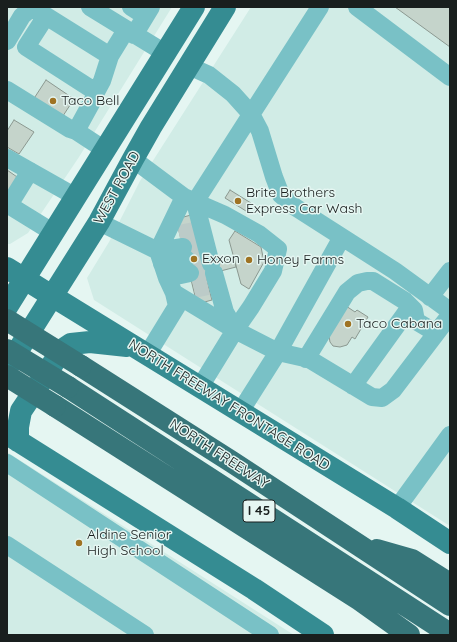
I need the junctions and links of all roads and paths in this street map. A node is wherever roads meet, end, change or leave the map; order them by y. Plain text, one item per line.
1 (90, 7) edge
2 (194, 7) edge
3 (225, 7) edge
4 (320, 7) edge
5 (357, 7) edge
6 (142, 10) edge
7 (46, 16) junction
8 (130, 32) junction
9 (7, 41) edge
10 (165, 53) junction
11 (110, 56) junction
12 (189, 66) junction
13 (450, 77) edge
14 (7, 90) edge
15 (96, 92) junction
16 (251, 114) junction
17 (76, 131) junction
18 (105, 150) junction
19 (7, 158) edge
20 (132, 159) junction
21 (30, 171) junction
22 (76, 197) junction
23 (189, 199) junction
24 (8, 205) edge
25 (99, 222) junction
26 (54, 233) junction
27 (342, 237) junction
28 (191, 259) junction
29 (450, 270) edge
30 (16, 274) edge
31 (52, 296) junction
32 (430, 297) junction
33 (7, 307) edge
34 (410, 307) junction
35 (450, 311) edge
36 (450, 315) edge
37 (7, 320) edge
38 (235, 330) junction
39 (436, 333) junction
40 (7, 350) edge
41 (141, 351) junction
42 (278, 352) junction
43 (306, 359) junction
44 (7, 368) edge
45 (7, 376) edge
46 (353, 386) junction
47 (200, 387) junction
48 (240, 412) junction
49 (12, 438) edge
50 (448, 441) edge
51 (7, 463) edge
52 (397, 508) junction
53 (450, 543) edge
54 (359, 545) junction
55 (7, 546) edge
56 (450, 584) edge
57 (360, 600) junction
58 (450, 605) edge
59 (450, 634) edge
60 (145, 635) edge
61 (270, 635) edge
62 (323, 635) edge
63 (388, 635) edge
64 (409, 635) edge

1 - 8 lane
2 - 10 main road, WEST ROAD
3 - 12 main road, WEST ROAD
4 - 16 lane
5 - 13 lane
6 - 8 lane
7 - 9 lane
7 - 11 lane
7 - 15 lane
8 - 10 lane
8 - 11 lane
10 - 12 main road
10 - 18 main road, WEST ROAD
11 - 15 lane
12 - 16 lane
12 - 20 main road, WEST ROAD
14 - 17 lane
15 - 17 lane
16 - 23 lane
16 - 27 lane
17 - 18 lane
18 - 22 main road, WEST ROAD
19 - 21 lane
20 - 23 lane
20 - 25 main road, WEST ROAD
21 - 22 lane
21 - 24 lane
22 - 26 main road, WEST ROAD
23 - 28 lane
23 - 28 lane
23 - 38 lane
24 - 26 lane
25 - 28 lane
25 - 31 main road, WEST ROAD
26 - 30 main road, WEST ROAD
27 - 32 lane
27 - 42 lane
28 - 38 lane
28 - 38 lane
28 - 41 lane
29 - 32 lane
30 - 31 main road, NORTH FREEWAY FRONTAGE ROAD
30 - 33 main road, WEST ROAD
31 - 41 main road, NORTH FREEWAY FRONTAGE ROAD
31 - 44 main road, WEST ROAD
32 - 35 lane
34 - 39 lane
34 - 43 lane
34 - 46 lane
36 - 39 lane
37 - 54 highway, NORTH FREEWAY / I 45, bridge
38 - 42 lane
38 - 47 lane
39 - 46 lane
40 - 59 highway, NORTH FREEWAY / I 45, bridge
41 - 47 main road, NORTH FREEWAY FRONTAGE ROAD
41 - 49 main road
42 - 43 lane
42 - 48 lane
43 - 46 lane
45 - 57 highway, I 45, bridge
47 - 48 main road, NORTH FREEWAY FRONTAGE ROAD
48 - 52 main road, NORTH FREEWAY FRONTAGE ROAD
49 - 62 main road
50 - 52 lane
51 - 61 lane
52 - 53 main road, NORTH FREEWAY FRONTAGE ROAD
54 - 56 highway
54 - 58 highway, NORTH FREEWAY / I 45
55 - 60 lane
57 - 63 highway
57 - 64 highway, I 45

